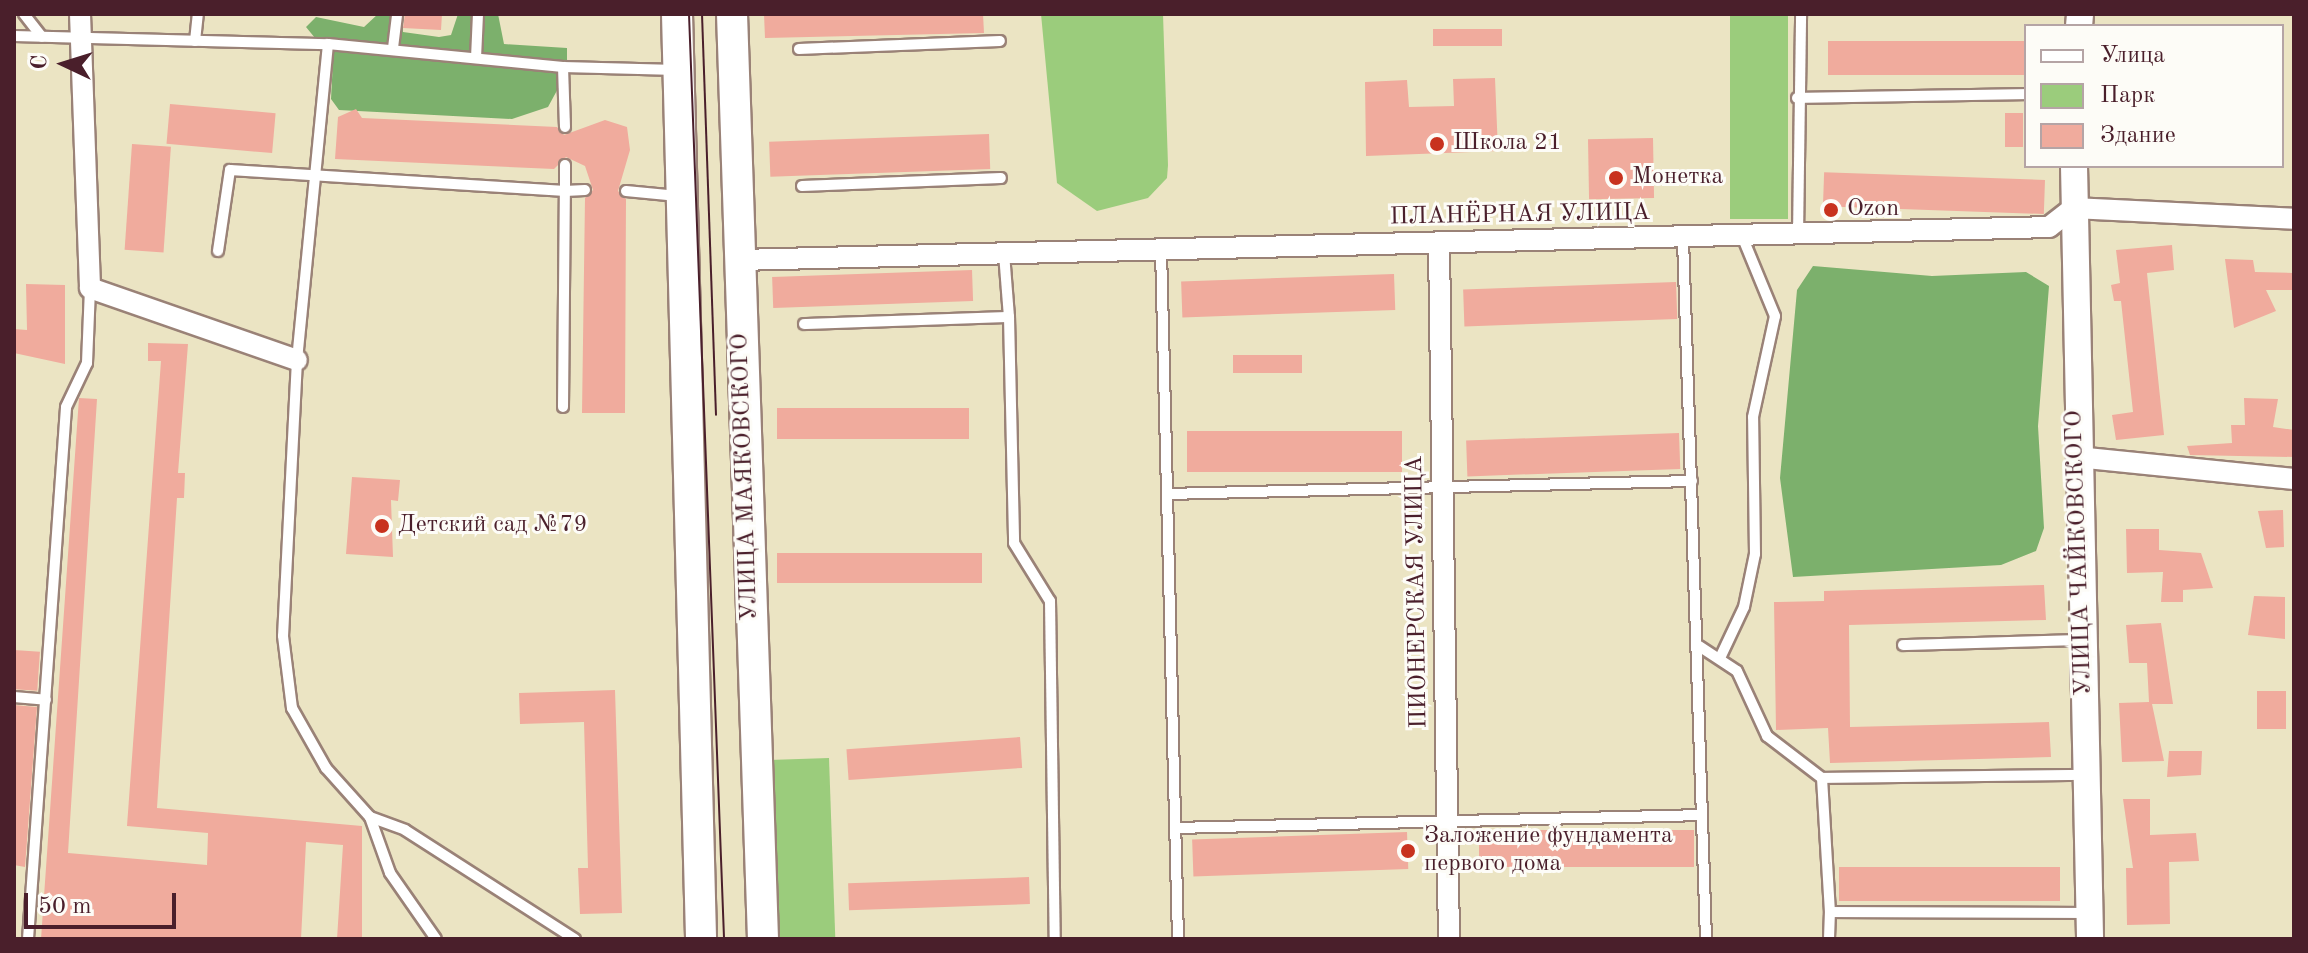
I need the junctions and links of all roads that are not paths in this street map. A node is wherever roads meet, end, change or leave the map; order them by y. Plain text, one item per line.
1 (24, 14) edge
2 (80, 14) edge
3 (198, 14) edge
4 (397, 14) edge
5 (478, 14) edge
6 (677, 14) edge
7 (732, 14) edge
8 (1801, 14) edge
9 (14, 36) edge
10 (42, 37) junction
11 (79, 39) junction
12 (195, 41) junction
13 (1000, 41) dead end
14 (328, 44) junction
15 (393, 48) junction
16 (799, 49) dead end
17 (476, 58) junction
18 (563, 67) junction
19 (679, 70) junction
20 (2024, 94) edge
21 (1797, 98) junction
22 (565, 127) dead end
23 (565, 165) dead end
24 (2074, 168) edge
25 (320, 175) junction
26 (1001, 178) dead end
27 (802, 186) dead end
28 (585, 190) dead end
29 (565, 191) junction
30 (626, 191) dead end
31 (684, 197) junction
32 (2073, 208) junction
33 (2294, 219) edge
34 (1742, 236) junction
35 (1798, 236) junction
36 (1683, 239) junction
37 (1439, 244) junction
38 (1161, 247) junction
39 (218, 251) dead end
40 (1003, 251) junction
41 (739, 260) junction
42 (90, 288) junction
43 (1009, 317) junction
44 (804, 324) dead end
45 (297, 360) junction
46 (563, 407) dead end
47 (2077, 457) junction
48 (2294, 479) edge
49 (1692, 481) junction
50 (1442, 490) junction
51 (1167, 494) junction
52 (2084, 640) junction
53 (1903, 645) dead end
54 (1699, 646) junction
55 (1720, 658) junction
56 (14, 697) edge
57 (46, 700) junction
58 (2085, 775) junction
59 (1822, 778) junction
60 (1702, 815) junction
61 (370, 817) junction
62 (1448, 823) junction
63 (1175, 828) junction
64 (1830, 912) junction
65 (2089, 913) junction
66 (28, 939) edge
67 (436, 939) edge
68 (575, 939) edge
69 (701, 939) edge
70 (763, 939) edge
71 (1055, 939) edge
72 (1178, 939) edge
73 (1449, 939) edge
74 (1706, 939) edge
75 (1829, 939) edge
76 (2090, 939) edge

1 - 10 lane
2 - 11 street
3 - 12 lane
4 - 15 lane
5 - 17 lane
6 - 19 main road
7 - 41 main road, УЛИЦА МАЯКОВСКОГО
8 - 21 lane
9 - 10 lane
10 - 11 lane
11 - 12 lane
11 - 42 street
12 - 14 lane
13 - 16 lane
14 - 15 lane
14 - 25 lane
15 - 17 lane
17 - 18 lane
18 - 19 lane
18 - 22 lane
19 - 31 main road
20 - 21 lane
21 - 35 lane
23 - 29 lane
24 - 32 main road, УЛИЦА ЧАЙКОВСКОГО
25 - 29 lane
25 - 39 lane
25 - 45 lane
26 - 27 lane
28 - 29 lane
29 - 46 lane
30 - 31 lane
31 - 69 main road
32 - 33 street
32 - 35 street, ПЛАНЁРНАЯ УЛИЦА
32 - 47 main road, УЛИЦА ЧАЙКОВСКОГО
34 - 35 street, ПЛАНЁРНАЯ УЛИЦА
34 - 36 street, ПЛАНЁРНАЯ УЛИЦА
34 - 55 lane
36 - 37 street, ПЛАНЁРНАЯ УЛИЦА
36 - 49 lane
37 - 38 street, ПЛАНЁРНАЯ УЛИЦА
37 - 50 street, ПИОНЕРСКАЯ УЛИЦА
38 - 40 street, ПЛАНЁРНАЯ УЛИЦА
38 - 51 lane
40 - 41 street, ПЛАНЁРНАЯ УЛИЦА
40 - 43 lane
41 - 70 main road, УЛИЦА МАЯКОВСКОГО
42 - 45 street
42 - 57 lane
43 - 44 lane
43 - 71 lane
45 - 61 lane
47 - 48 street
47 - 52 main road, УЛИЦА ЧАЙКОВСКОГО
49 - 50 lane
49 - 54 lane
50 - 51 lane
50 - 62 street, ПИОНЕРСКАЯ УЛИЦА
51 - 63 lane
52 - 53 lane
52 - 58 main road, УЛИЦА ЧАЙКОВСКОГО
54 - 55 lane
54 - 60 lane
55 - 59 lane
56 - 57 lane
57 - 66 lane
58 - 59 lane
58 - 65 main road, УЛИЦА ЧАЙКОВСКОГО
59 - 64 lane
60 - 62 lane
60 - 74 lane
61 - 67 lane
61 - 68 lane
62 - 63 lane
62 - 73 street, ПИОНЕРСКАЯ УЛИЦА
63 - 72 lane
64 - 65 lane
64 - 75 lane
65 - 76 main road, УЛИЦА ЧАЙКОВСКОГО

